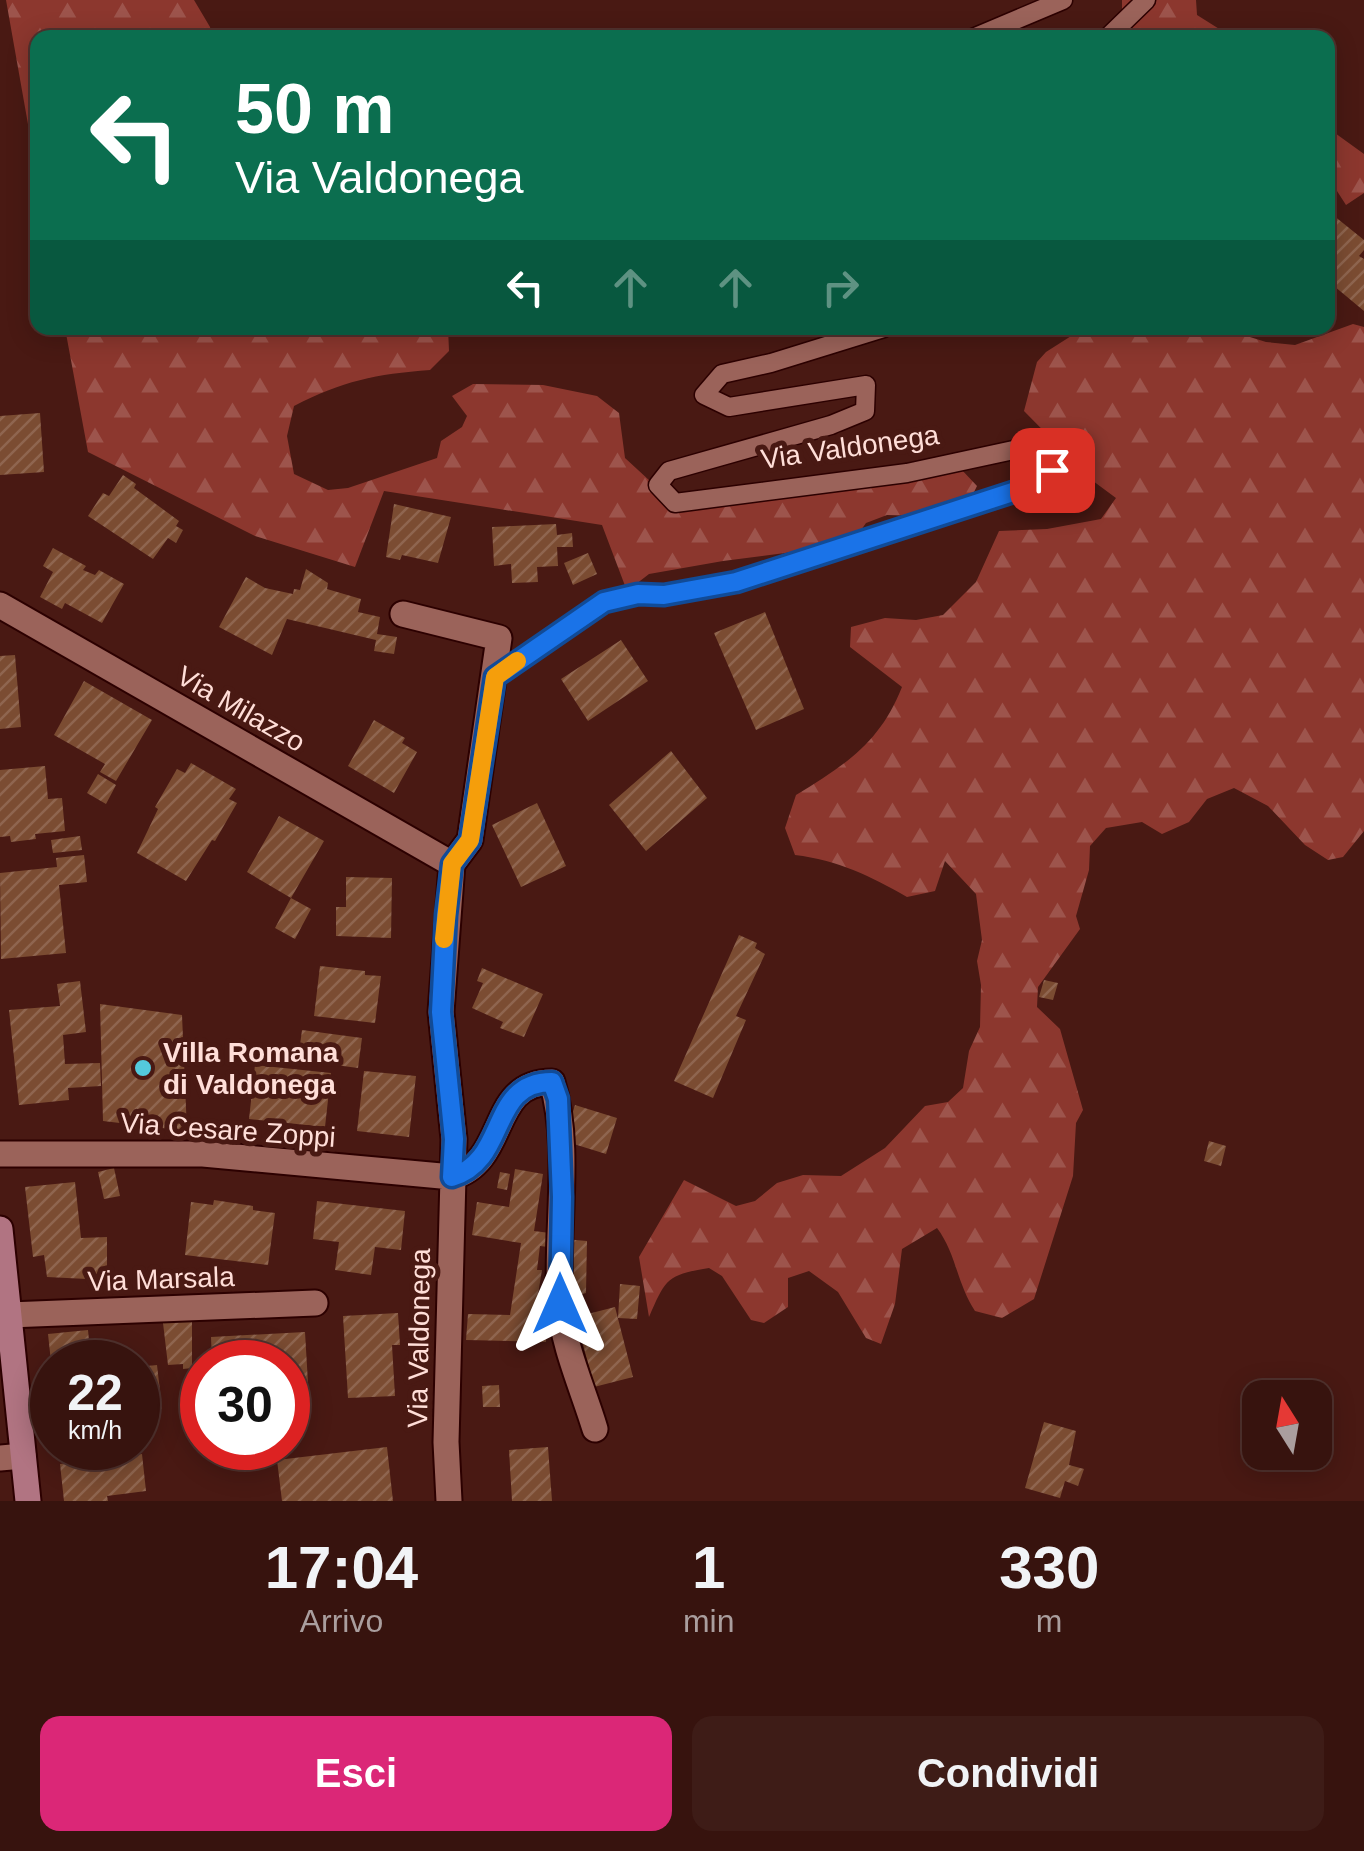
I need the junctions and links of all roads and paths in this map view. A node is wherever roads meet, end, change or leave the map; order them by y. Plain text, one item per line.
1 (1063, 0) edge
2 (1146, 0) edge
3 (992, 30) edge
4 (1116, 30) edge
5 (862, 335) edge
6 (0, 605) edge
7 (402, 614) dead end
8 (495, 677) junction
9 (452, 864) junction
10 (0, 1154) edge
11 (452, 1177) junction
12 (0, 1230) edge
13 (315, 1303) dead end
14 (9, 1315) junction
15 (595, 1429) dead end
16 (11, 1457) edge
17 (28, 1501) edge
18 (449, 1501) edge

1 - 3 lane
2 - 4 lane
5 - 8 lane, Via Valdonega
6 - 9 street, Via Milazzo
7 - 8 street, Via Valdonega
8 - 9 street, Via Valdonega
9 - 11 street, Via Valdonega
10 - 11 street, Via Cesare Zoppi
11 - 15 street
11 - 18 street, Via Valdonega
12 - 14 street
13 - 14 street, Via Marsala
14 - 16 street
16 - 17 street

